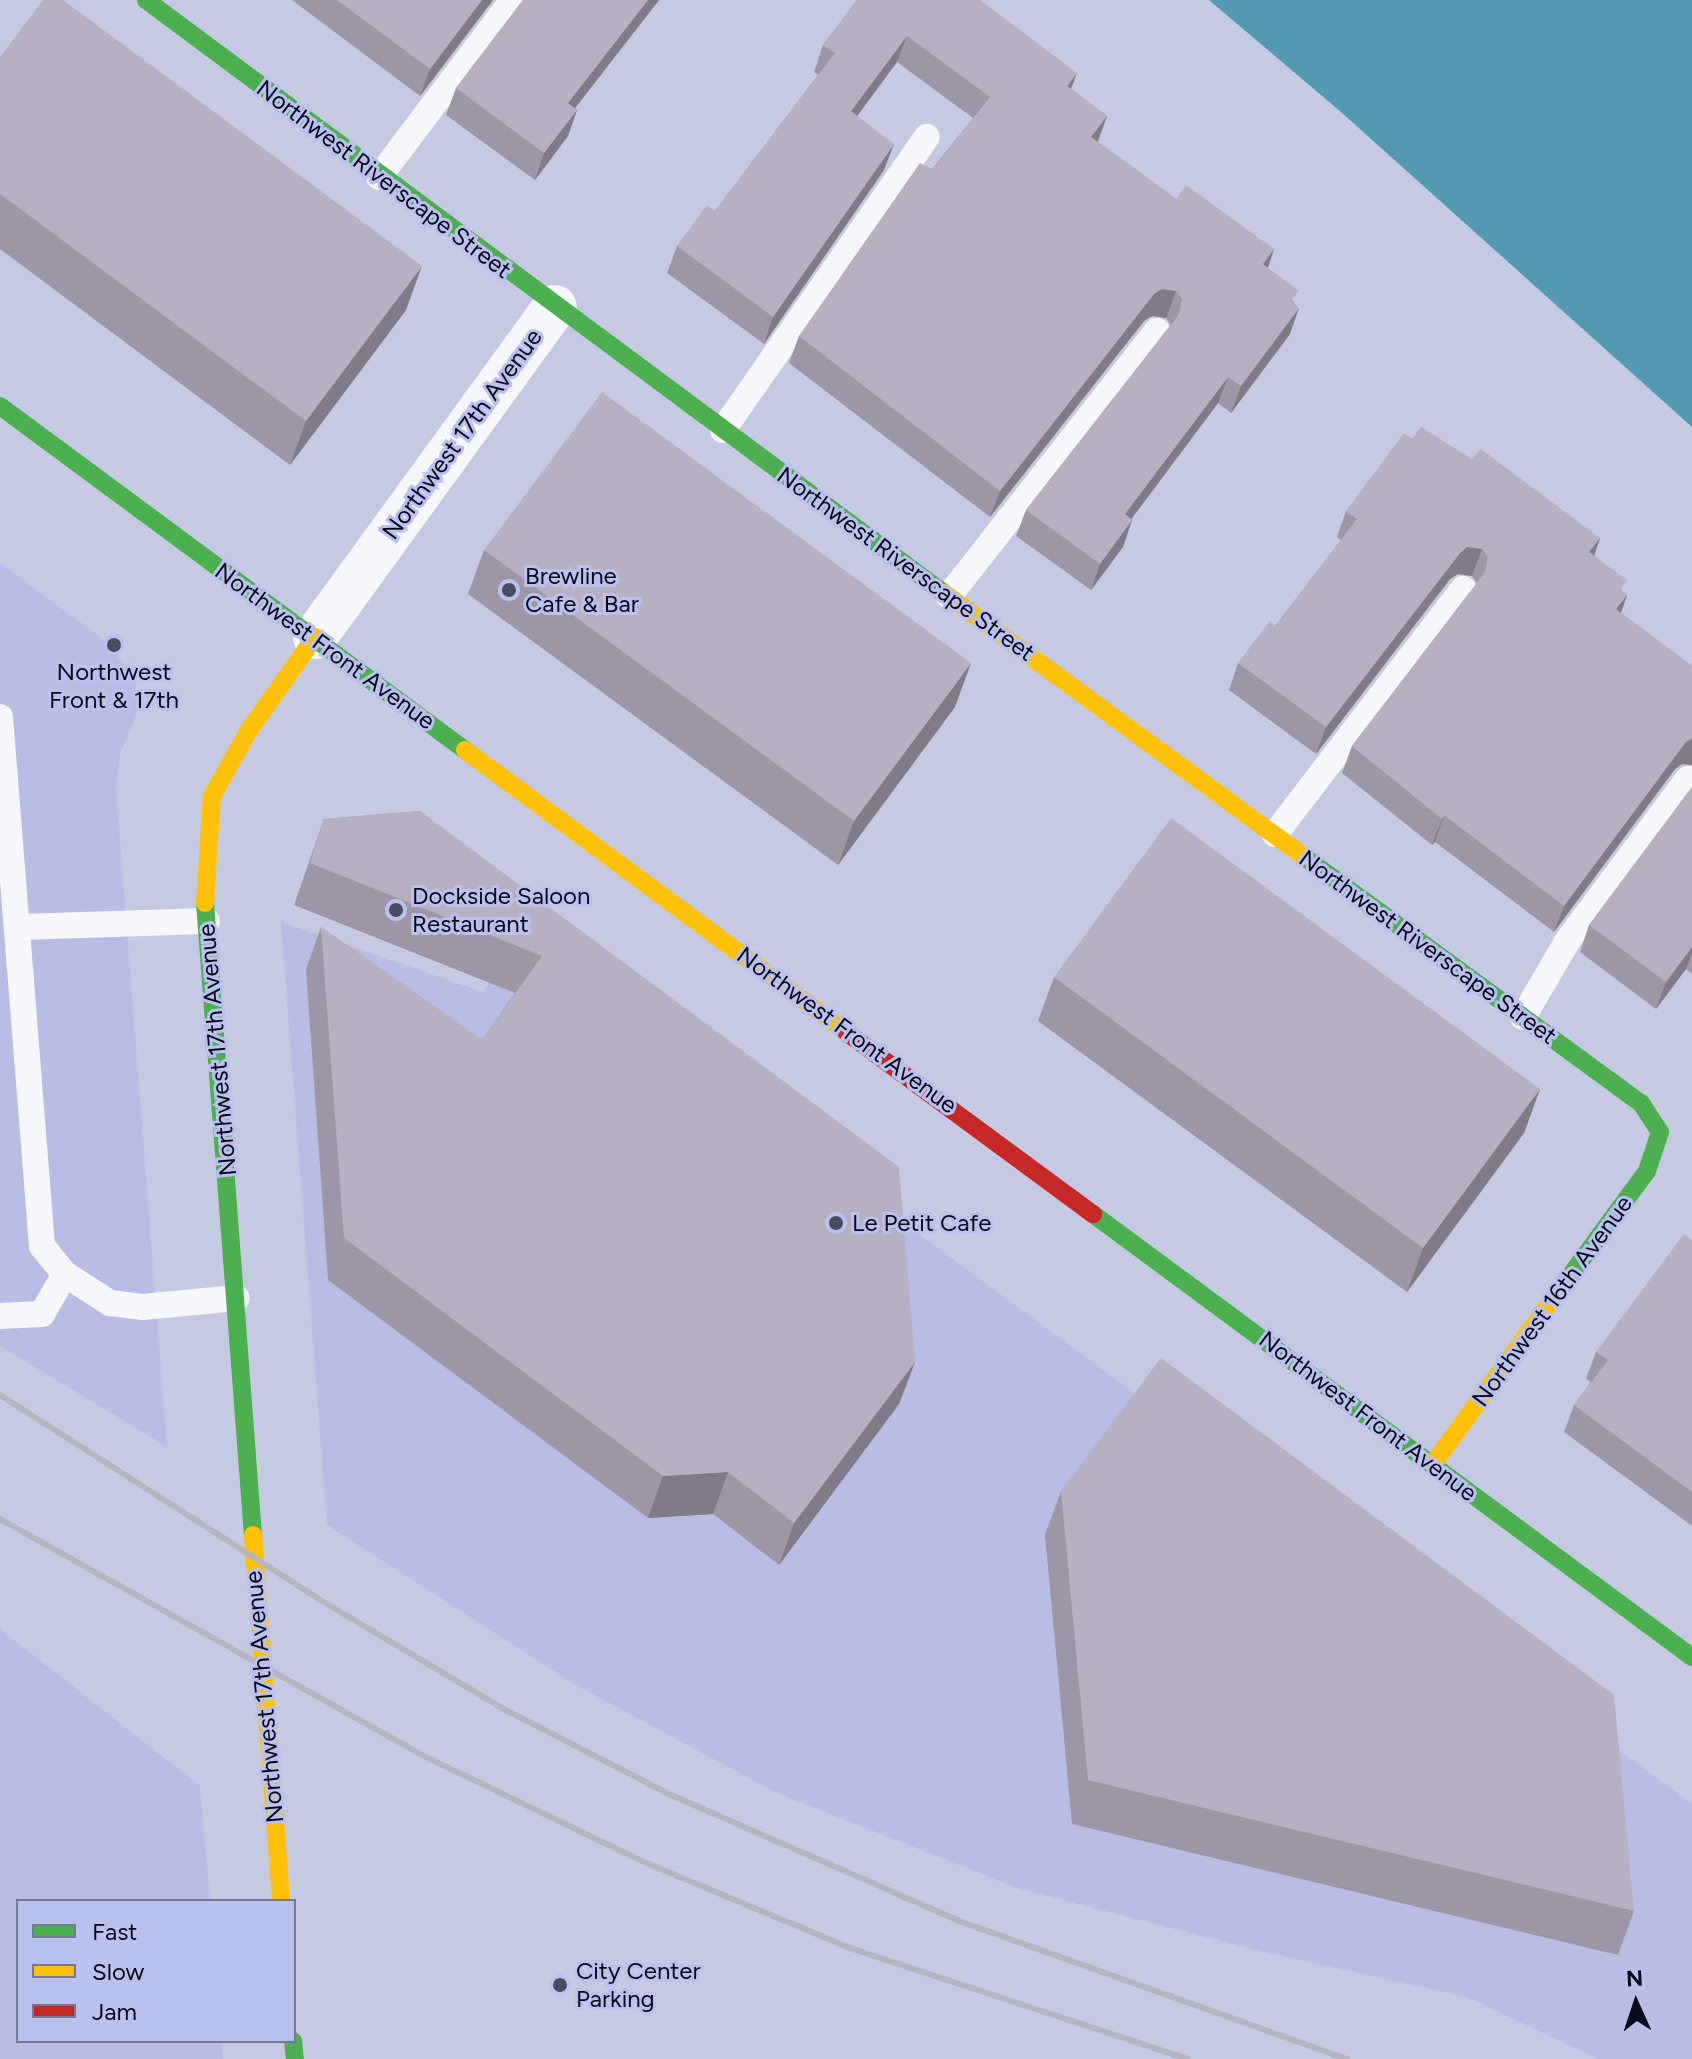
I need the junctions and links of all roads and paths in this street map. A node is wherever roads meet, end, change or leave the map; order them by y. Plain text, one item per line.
1 (146, 0) edge
2 (513, 0) edge
3 (927, 137) dead end
4 (379, 177) junction
5 (555, 307) junction
6 (1157, 331) edge
7 (0, 406) edge
8 (723, 430) junction
9 (1463, 589) edge
10 (949, 596) junction
11 (315, 637) junction
12 (0, 717) edge
13 (1688, 779) edge
14 (1275, 834) junction
15 (207, 921) junction
16 (19, 927) junction
17 (1523, 1017) junction
18 (1660, 1132) joint
19 (65, 1274) junction
20 (237, 1298) junction
21 (0, 1316) edge
22 (1433, 1464) junction
23 (1692, 1657) edge
24 (281, 1899) edge

1 - 4 street, Northwest Riverscape Street
2 - 4 lane
3 - 8 lane
4 - 5 street, Northwest Riverscape Street
5 - 8 street, Northwest Riverscape Street
5 - 11 street, Northwest 17th Avenue
6 - 10 lane
7 - 11 street, Northwest Front Avenue
8 - 10 street, Northwest Riverscape Street
9 - 14 lane
10 - 14 street, Northwest Riverscape Street
11 - 15 street, Northwest 17th Avenue
11 - 22 street, Northwest Front Avenue
12 - 16 lane
13 - 17 lane
14 - 17 street, Northwest Riverscape Street
15 - 16 lane
15 - 20 street, Northwest 17th Avenue
16 - 19 lane
17 - 18 street, Northwest Riverscape Street
18 - 22 street, Northwest 16th Avenue
19 - 20 lane
19 - 21 lane
20 - 24 street, Northwest 17th Avenue
22 - 23 street, Northwest Front Avenue

